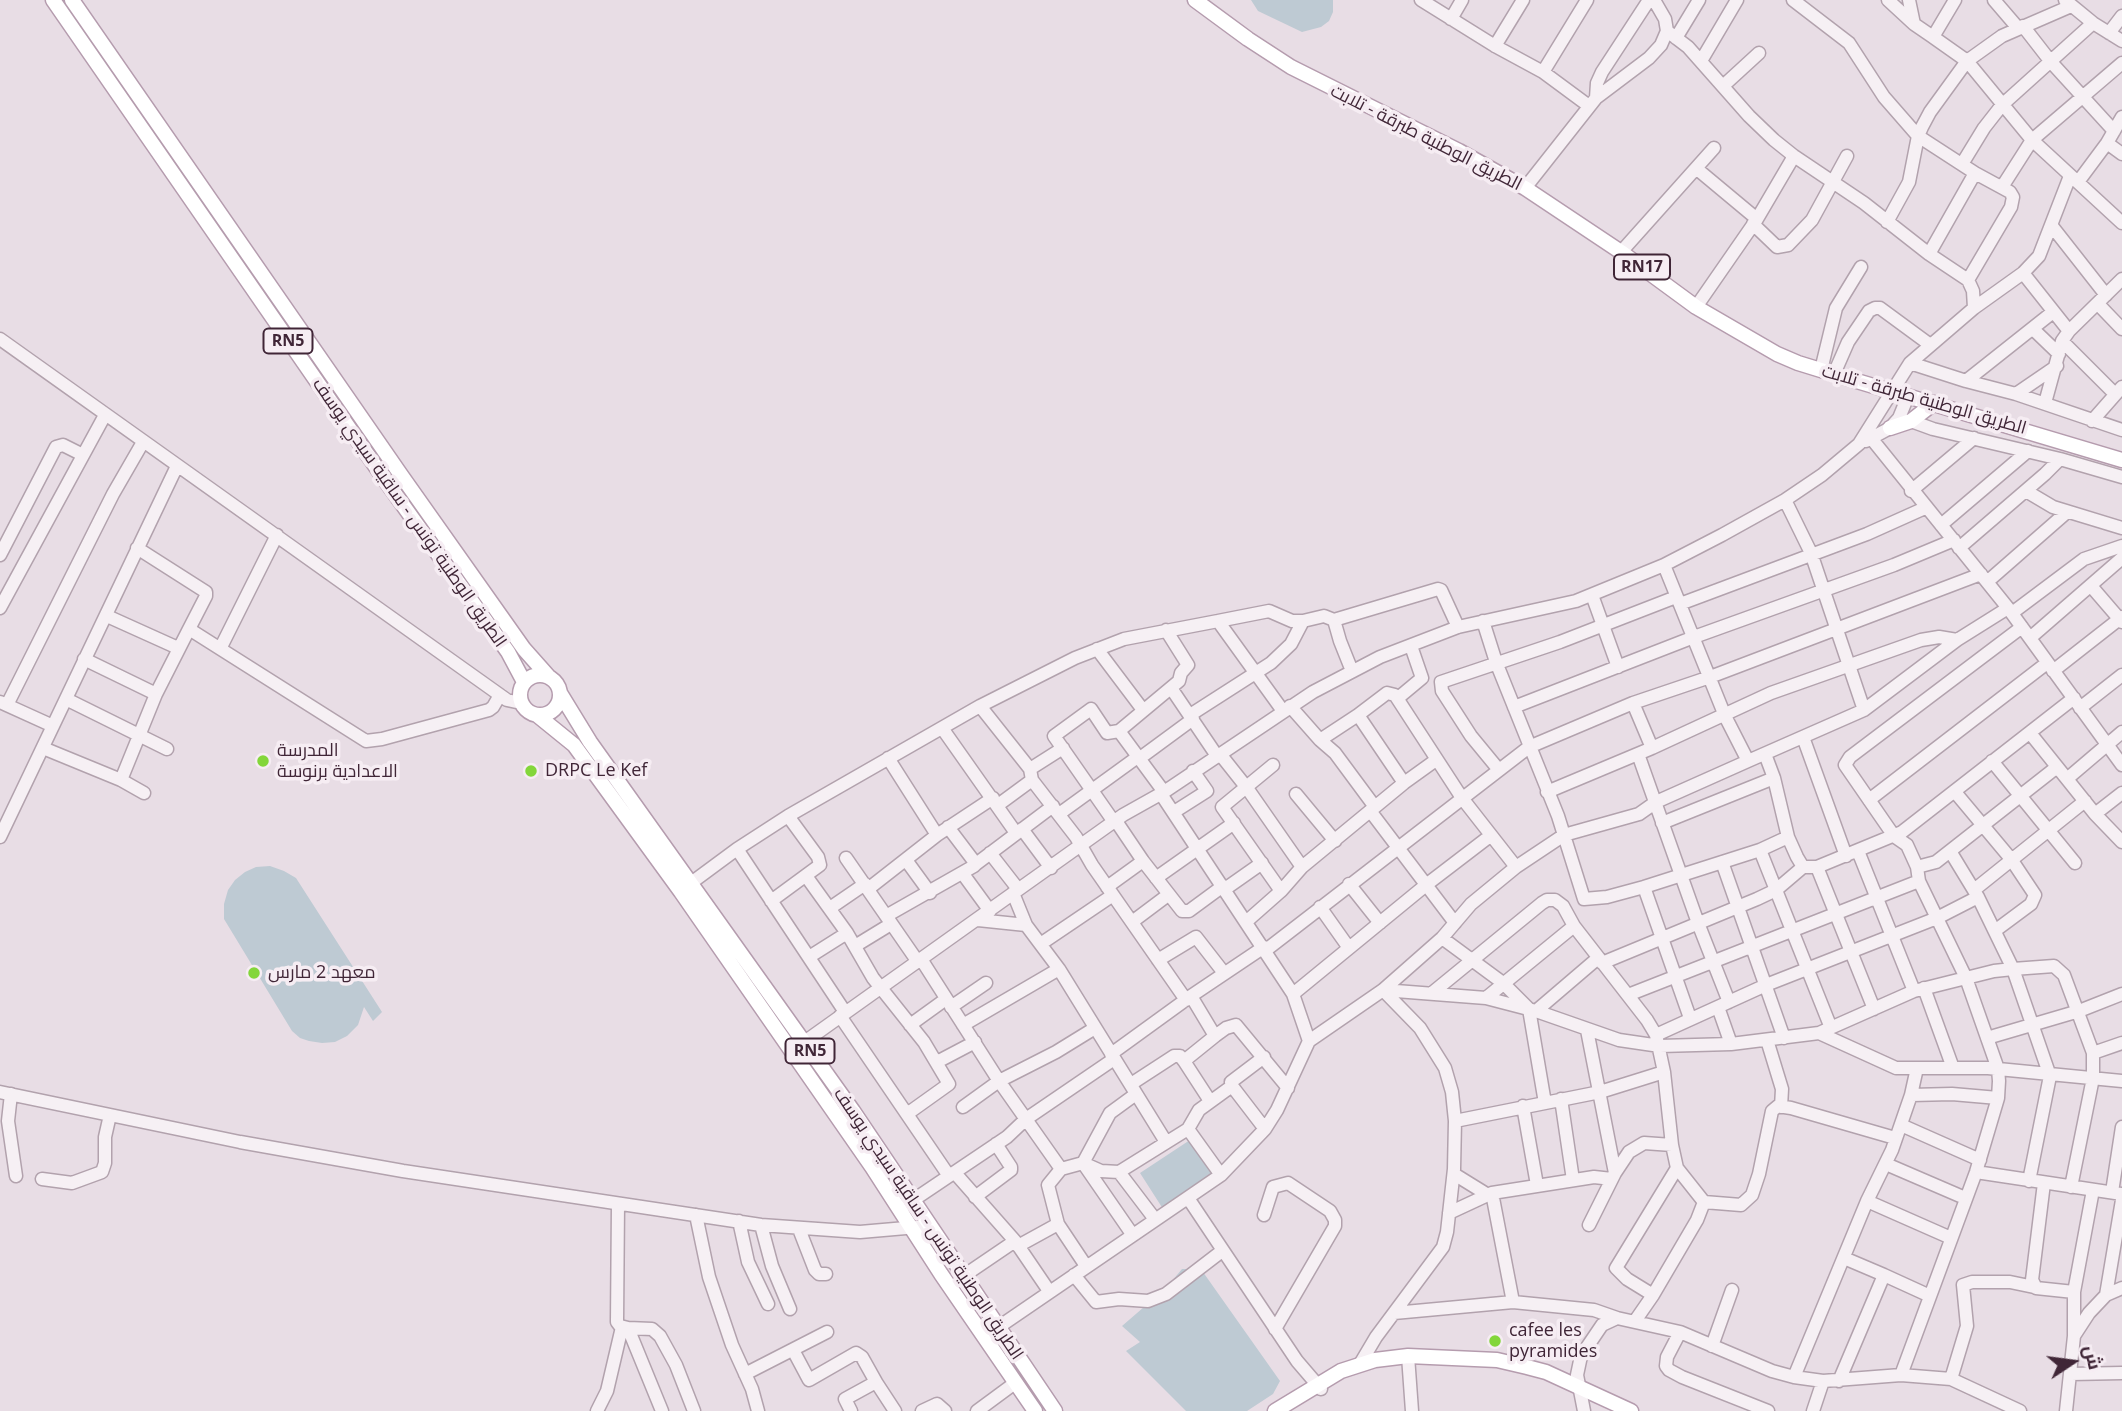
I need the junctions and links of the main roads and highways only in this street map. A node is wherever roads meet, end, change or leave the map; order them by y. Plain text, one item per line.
1 (53, 0) edge
2 (72, 0) edge
3 (1195, 0) edge
4 (1934, 403) junction
5 (1890, 428) road end
6 (2122, 460) edge
7 (548, 676) junction
8 (521, 693) junction
9 (560, 693) junction
10 (537, 715) junction
11 (906, 1205) junction
12 (1408, 1359) junction
13 (1319, 1387) junction
14 (1579, 1392) junction
15 (1035, 1411) edge
16 (1055, 1411) edge
17 (1275, 1411) edge
18 (1288, 1411) edge
19 (1611, 1411) edge
20 (1631, 1411) edge

1 - 8 main road, الطريق الوطنية تونس - ساقية سيدي يوسف / RN5
2 - 7 main road, الطريق الوطنية تونس - ساقية سيدي يوسف / RN5
3 - 4 main road, الطريق الوطنية طبرقة - تلابت / RN17
4 - 5 main road
4 - 6 main road, الطريق الوطنية طبرقة - تلابت / RN17
7 - 8 main road
7 - 9 main road, RN5
8 - 10 main road, RN5
9 - 10 main road
9 - 11 main road, الطريق الوطنية تونس - ساقية سيدي يوسف / RN5
10 - 11 main road, الطريق الوطنية تونس - ساقية سيدي يوسف / RN5
11 - 15 main road, الطريق الوطنية تونس - ساقية سيدي يوسف / RN5
11 - 16 main road, الطريق الوطنية تونس - ساقية سيدي يوسف / RN5
12 - 13 main road
12 - 13 main road
12 - 14 main road
13 - 17 main road
13 - 18 main road
14 - 19 main road
14 - 20 main road

